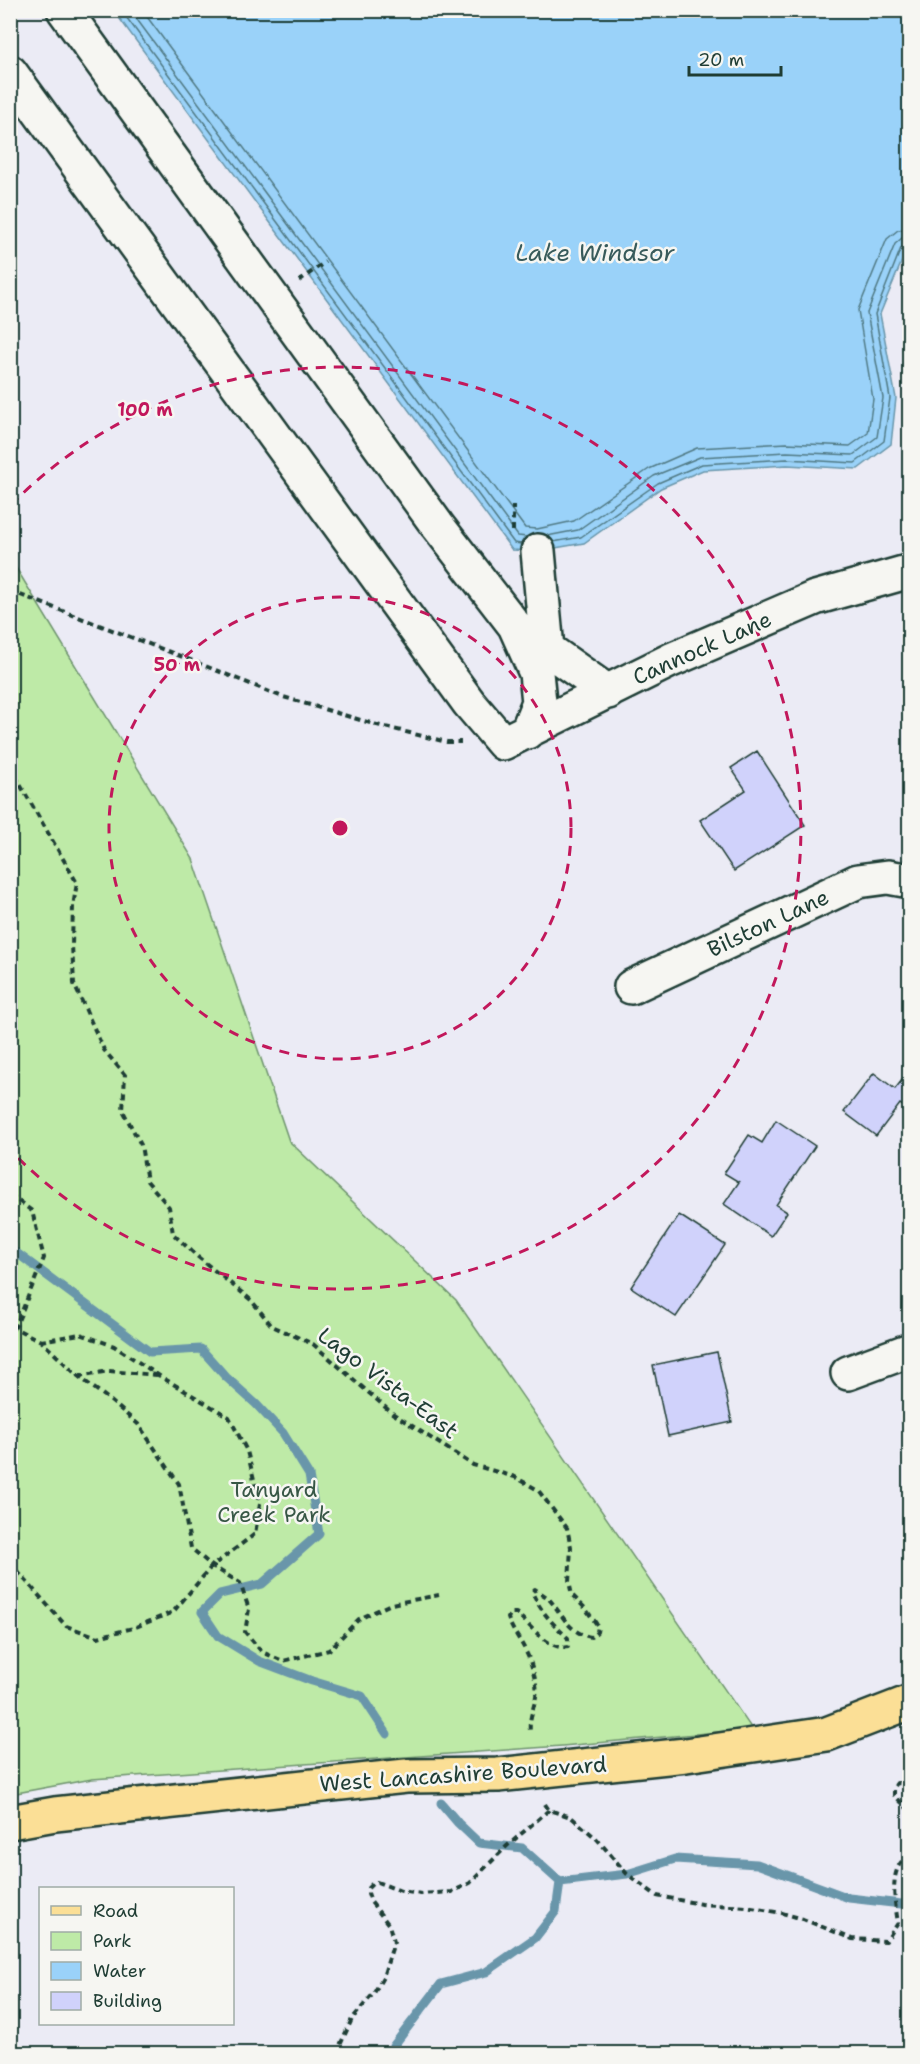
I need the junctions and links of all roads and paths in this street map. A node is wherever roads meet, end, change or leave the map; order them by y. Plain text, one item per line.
1 (64, 10) edge
2 (10, 72) edge
3 (326, 262) dead end
4 (299, 281) dead end
5 (538, 551) dead end
6 (909, 571) edge
7 (10, 591) edge
8 (608, 692) junction
9 (515, 738) junction
10 (10, 767) edge
11 (909, 881) edge
12 (631, 987) dead end
13 (10, 1195) edge
14 (13, 1327) edge
15 (41, 1341) junction
16 (909, 1350) edge
17 (848, 1372) dead end
18 (158, 1375) junction
19 (78, 1376) junction
20 (10, 1563) edge
21 (212, 1566) junction
22 (439, 1595) dead end
23 (909, 1702) edge
24 (530, 1731) dead end
25 (909, 1784) edge
26 (545, 1804) dead end
27 (549, 1810) junction
28 (909, 1811) edge
29 (10, 1822) edge
30 (909, 1855) edge
31 (336, 2054) edge

1 - 9 street
2 - 9 street
3 - 4 path
5 - 8 street
6 - 8 street, Cannock Lane
7 - 9 path
8 - 9 street, Cannock Lane
10 - 24 path, Lago Vista-East
11 - 12 street, Bilston Lane
13 - 14 path
14 - 15 path
15 - 18 path
15 - 19 path
16 - 17 street
18 - 19 path
18 - 21 path
19 - 21 path
20 - 21 path
21 - 22 path
23 - 29 main road, West Lancashire Boulevard
25 - 28 path
26 - 27 path
27 - 30 path
27 - 31 path

